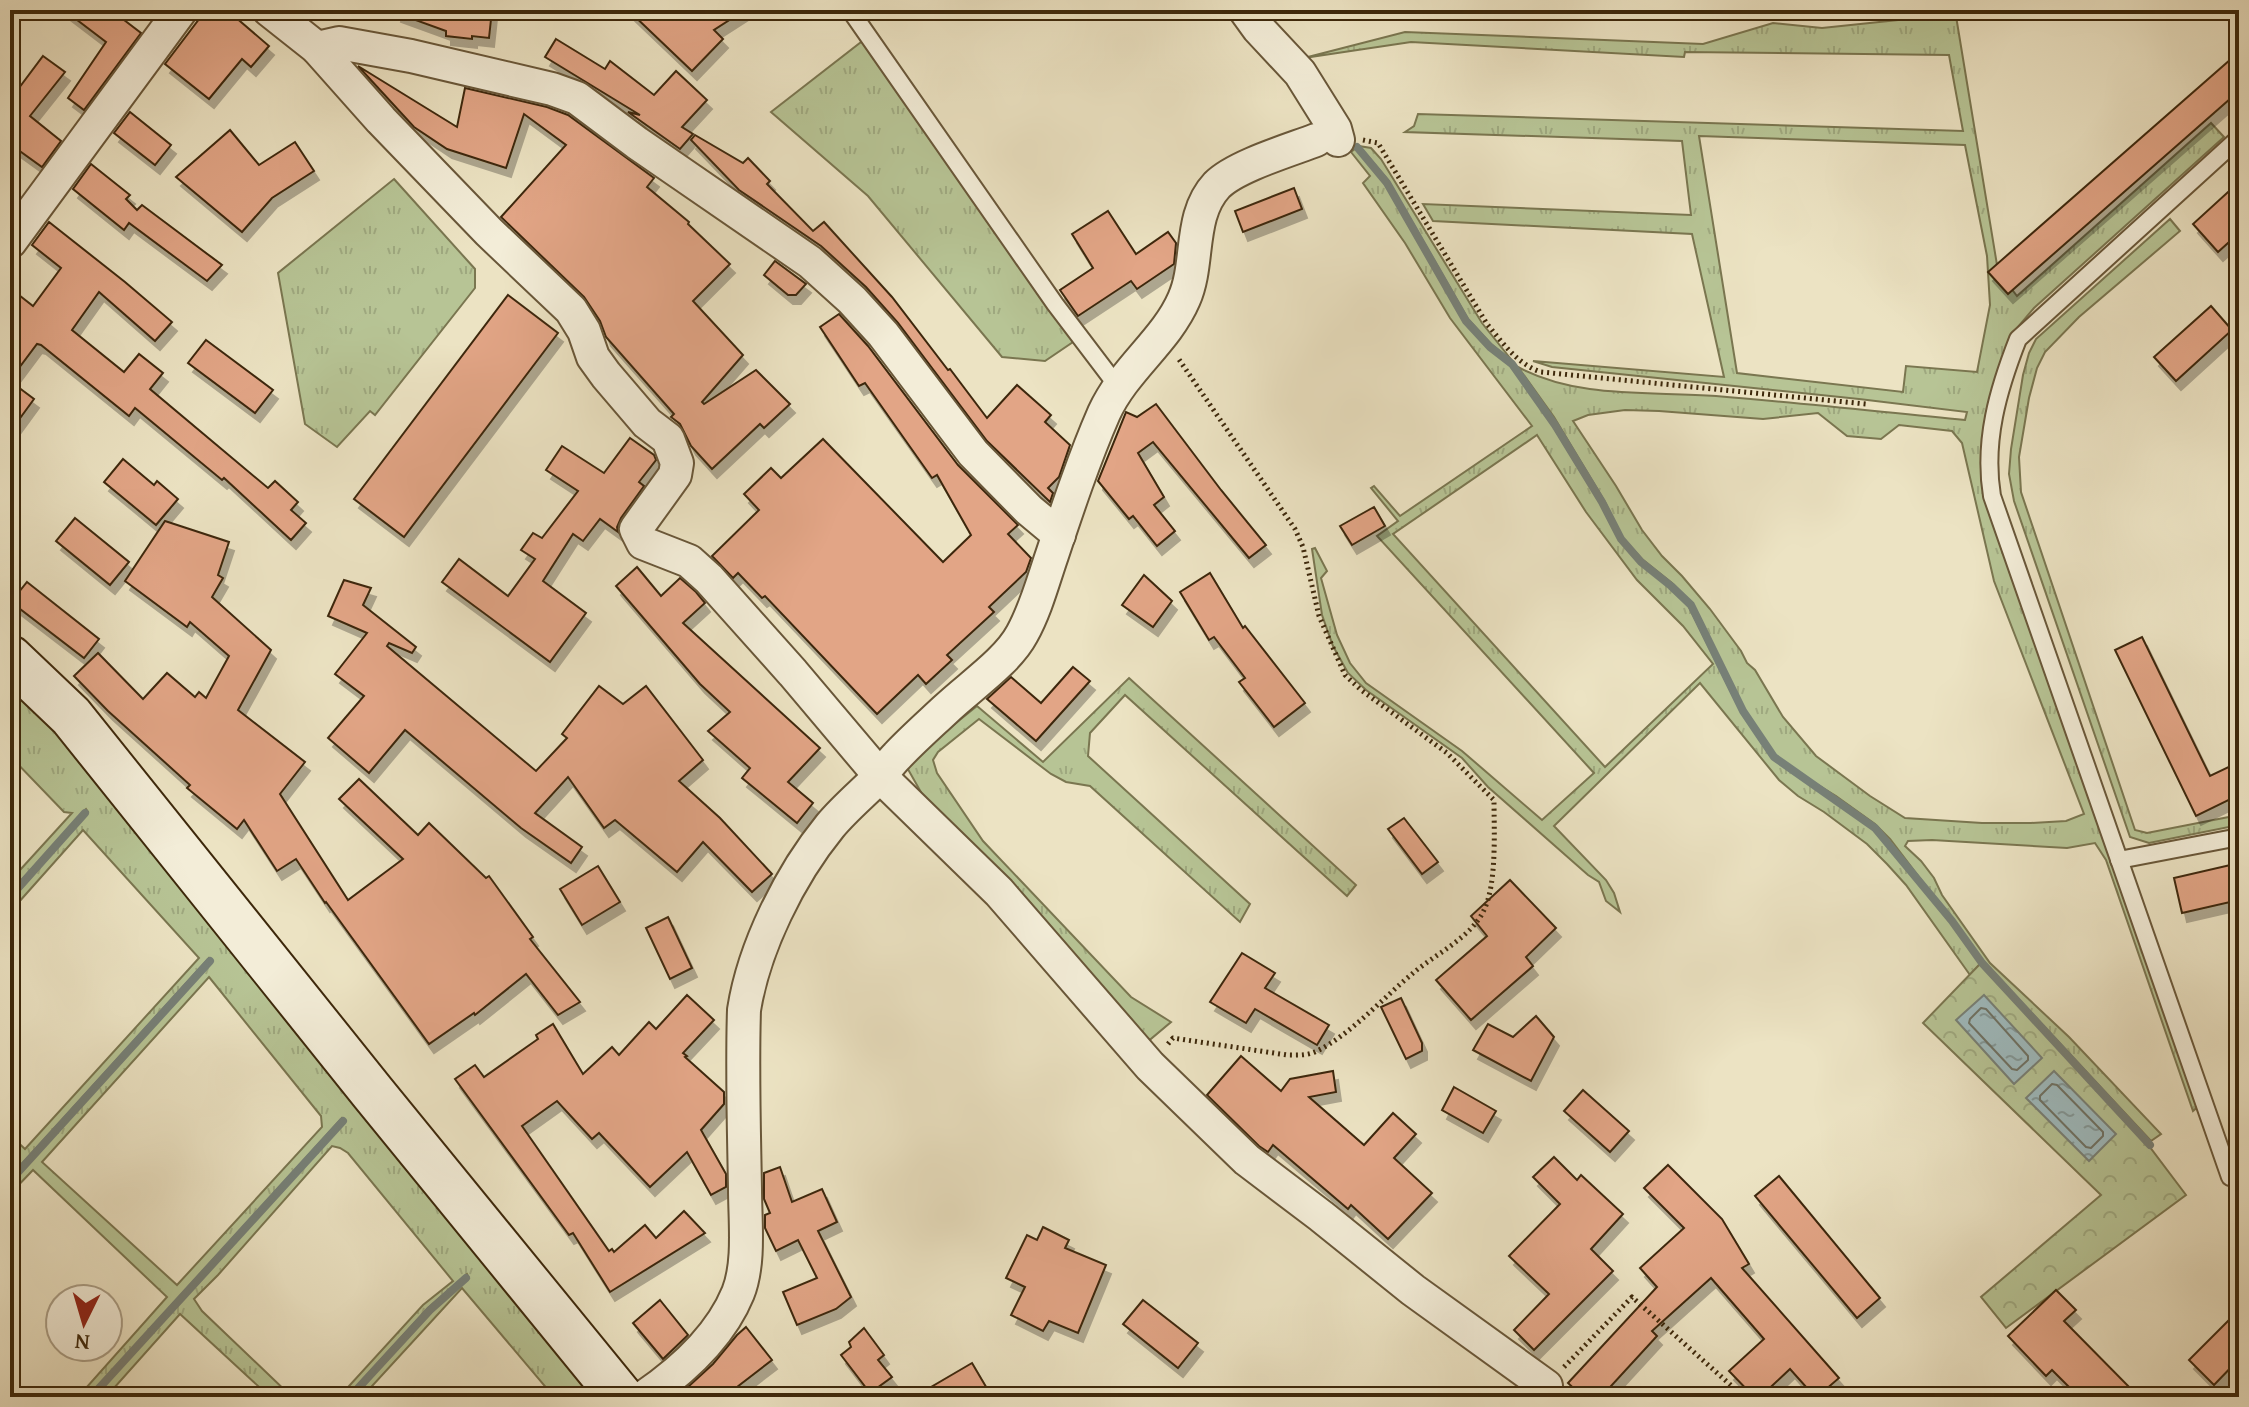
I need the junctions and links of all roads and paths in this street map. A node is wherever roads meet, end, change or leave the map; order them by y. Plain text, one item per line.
1 (181, 10) edge
2 (269, 10) edge
3 (850, 10) edge
4 (1245, 10) edge
5 (317, 48) junction
6 (2239, 138) edge
7 (1327, 140) junction
8 (10, 242) edge
9 (1157, 338) junction
10 (1118, 387) junction
11 (1866, 404) dead end
12 (1059, 535) junction
13 (10, 658) edge
14 (880, 776) junction
15 (2239, 837) edge
16 (2119, 860) junction
17 (1150, 1066) junction
18 (2230, 1177) dead end
19 (1546, 1386) joint
20 (621, 1397) edge
21 (644, 1397) edge
22 (1744, 1397) edge

1 - 8 street
2 - 5 street
3 - 10 lane
4 - 7 street
5 - 12 street
5 - 14 street
6 - 16 lane
7 - 9 street
7 - 11 path
9 - 10 street
9 - 17 path
10 - 12 street
12 - 14 street
13 - 20 street
14 - 17 street
14 - 21 street
15 - 16 lane
16 - 18 lane
17 - 19 street
19 - 22 path

